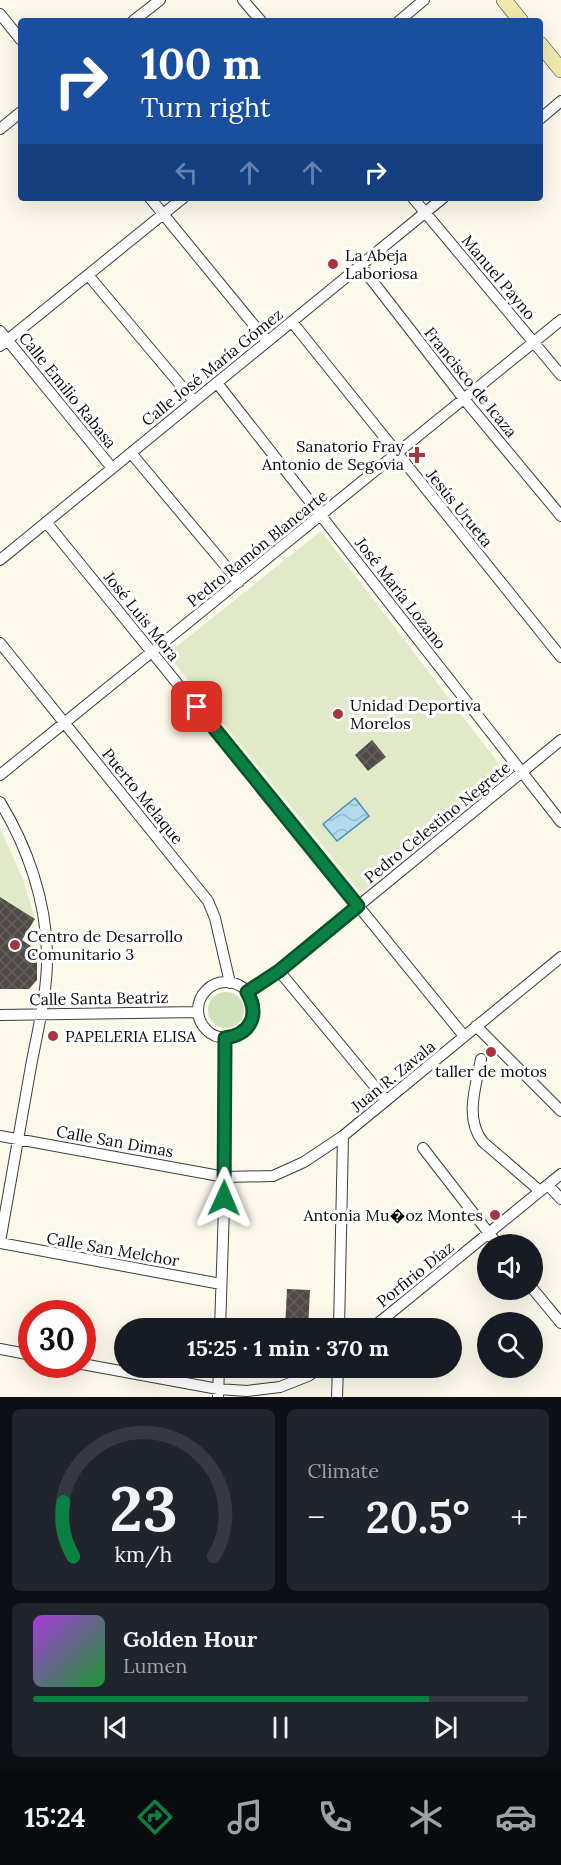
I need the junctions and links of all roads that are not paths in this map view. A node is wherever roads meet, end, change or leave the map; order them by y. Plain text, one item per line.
1 (160, 0) edge
2 (243, 0) edge
3 (424, 0) edge
4 (504, 0) edge
5 (0, 14) edge
6 (138, 18) edge
7 (258, 18) edge
8 (403, 18) edge
9 (519, 18) edge
10 (18, 36) edge
11 (543, 48) edge
12 (561, 70) edge
13 (561, 101) edge
14 (18, 114) edge
15 (543, 116) edge
16 (0, 129) edge
17 (152, 201) edge
18 (179, 201) edge
19 (416, 201) edge
20 (439, 201) edge
21 (425, 212) junction
22 (163, 214) junction
23 (360, 265) junction
24 (88, 275) junction
25 (561, 320) edge
26 (292, 322) junction
27 (0, 331) edge
28 (267, 341) junction
29 (4, 343) edge
30 (534, 343) junction
31 (561, 375) edge
32 (217, 383) junction
33 (464, 399) junction
34 (194, 401) junction
35 (131, 453) junction
36 (397, 454) junction
37 (112, 468) junction
38 (321, 515) junction
39 (561, 516) edge
40 (46, 522) junction
41 (0, 560) edge
42 (239, 582) junction
43 (0, 643) edge
44 (153, 652) junction
45 (561, 657) edge
46 (65, 723) junction
47 (561, 740) edge
48 (521, 772) junction
49 (0, 776) edge
50 (0, 802) edge
51 (561, 822) edge
52 (358, 906) junction
53 (561, 957) edge
54 (279, 971) junction
55 (230, 983) junction
56 (247, 992) junction
57 (198, 1012) junction
58 (41, 1014) junction
59 (0, 1015) edge
60 (476, 1026) junction
61 (464, 1036) junction
62 (225, 1038) junction
63 (481, 1059) dead end
64 (386, 1100) junction
65 (561, 1111) edge
66 (0, 1136) edge
67 (343, 1136) junction
68 (18, 1139) junction
69 (423, 1148) dead end
70 (561, 1174) edge
71 (225, 1177) junction
72 (544, 1188) junction
73 (561, 1199) edge
74 (488, 1233) junction
75 (0, 1242) edge
76 (221, 1284) junction
77 (542, 1300) edge
78 (220, 1318) edge
79 (339, 1318) edge
80 (384, 1318) edge
81 (561, 1323) edge
82 (0, 1349) edge
83 (18, 1352) edge
84 (96, 1367) edge
85 (219, 1378) edge
86 (303, 1378) edge
87 (338, 1378) edge
88 (218, 1393) edge
89 (338, 1397) edge

1 - 6 street
2 - 7 street
3 - 8 street
4 - 9 street
5 - 10 street
11 - 12 street
13 - 15 street
14 - 16 street
17 - 22 street
18 - 22 street
19 - 21 street, Manuel Payno
20 - 21 street, Calle José María Gómez
21 - 23 street, Calle José María Gómez
21 - 30 street, Manuel Payno
22 - 24 street
22 - 28 street
23 - 26 street, Calle José María Gómez
23 - 33 street, Francisco de Icaza
24 - 29 street
24 - 34 street
25 - 30 street, Pedro Ramón Blancarte
26 - 28 street, Calle José María Gómez
26 - 36 street, Jesús Urueta
27 - 29 street, Calle Emilio Rabasa
28 - 32 street, Calle José María Gómez
29 - 37 street, Calle Emilio Rabasa
30 - 31 street, Manuel Payno
30 - 33 street, Pedro Ramón Blancarte
32 - 34 street, Calle José María Gómez
32 - 38 street, José María Lozano
33 - 36 street, Pedro Ramón Blancarte
33 - 39 street, Francisco de Icaza
34 - 35 street, Calle José María Gómez
35 - 37 street, Calle José María Gómez
35 - 42 street, Calle Emilio Rabasa
36 - 38 street, Pedro Ramón Blancarte
36 - 45 street, Jesús Urueta
37 - 40 street, Calle José María Gómez
38 - 42 street, Pedro Ramón Blancarte
38 - 48 street, José María Lozano
40 - 41 street, Calle José María Gómez
40 - 44 street, José Luis Mora
42 - 44 street, Pedro Ramón Blancarte
43 - 46 street, Puerto Melaque
44 - 46 street, Pedro Ramón Blancarte
44 - 52 street, José Luis Mora
46 - 49 street, Pedro Ramón Blancarte
46 - 55 street, Puerto Melaque
47 - 48 street, Pedro Celestino Negrete
48 - 51 street, José María Lozano
48 - 52 street, Pedro Celestino Negrete
50 - 58 street
52 - 54 street, Pedro Celestino Negrete
52 - 61 street, José Luis Mora
53 - 60 street, Juan R. Zavala
54 - 56 street, Pedro Celestino Negrete
54 - 64 street
55 - 56 street
55 - 57 street
56 - 62 street
57 - 58 street, Calle Santa Beatriz
57 - 62 street
58 - 59 street, Calle Santa Beatriz
58 - 68 street
60 - 61 street, Juan R. Zavala
60 - 65 street
61 - 64 street, Juan R. Zavala
62 - 71 street
63 - 72 street
64 - 67 street, Juan R. Zavala
66 - 68 street, Calle San Dimas
67 - 71 street, Juan R. Zavala
67 - 79 street
68 - 71 street, Calle San Dimas
68 - 75 street
69 - 74 street
70 - 72 street, Porfirio Díaz
71 - 76 street
72 - 73 street
72 - 74 street, Porfirio Díaz
74 - 80 street, Porfirio Díaz
75 - 76 street, Calle San Melchor
76 - 78 street
77 - 81 street
82 - 83 street
84 - 88 street
85 - 88 street
86 - 88 street
87 - 89 street

